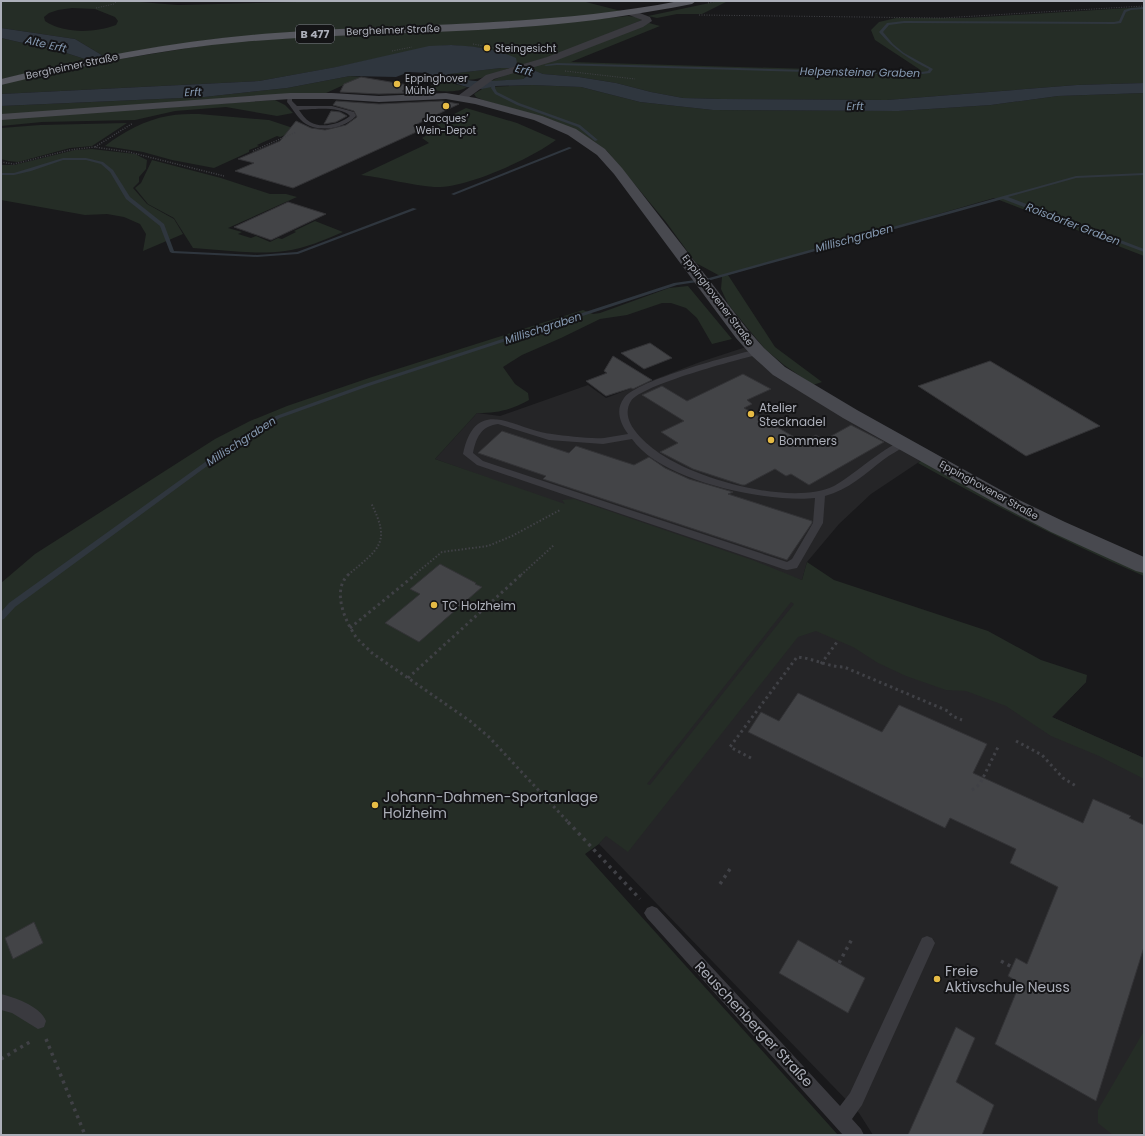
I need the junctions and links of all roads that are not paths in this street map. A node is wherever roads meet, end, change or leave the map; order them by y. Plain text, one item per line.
1 (692, 1) edge
2 (632, 13) junction
3 (1, 82) edge
4 (465, 94) junction
5 (290, 96) junction
6 (295, 108) junction
7 (1, 117) edge
8 (758, 352) junction
9 (633, 436) junction
10 (904, 444) junction
11 (820, 494) junction
12 (1144, 566) edge
13 (652, 913) road end
14 (927, 943) dead end
15 (1, 1002) edge
16 (41, 1028) road end
17 (842, 1119) junction
18 (855, 1135) edge

1 - 2 main road, Bergheimer Straße / B 477
2 - 3 main road, Bergheimer Straße / B 477
2 - 4 street
4 - 5 main road, Eppinghovener Straße
4 - 8 main road, Eppinghovener Straße
5 - 6 lane
5 - 7 main road, Eppinghovener Straße
6 - 6 lane
8 - 9 lane
8 - 10 main road, Eppinghovener Straße
9 - 11 lane
9 - 11 lane
10 - 11 lane
10 - 12 main road, Eppinghovener Straße
13 - 17 lane, Reuschenberger Straße
14 - 17 lane
15 - 16 lane
17 - 18 lane, Reuschenberger Straße

